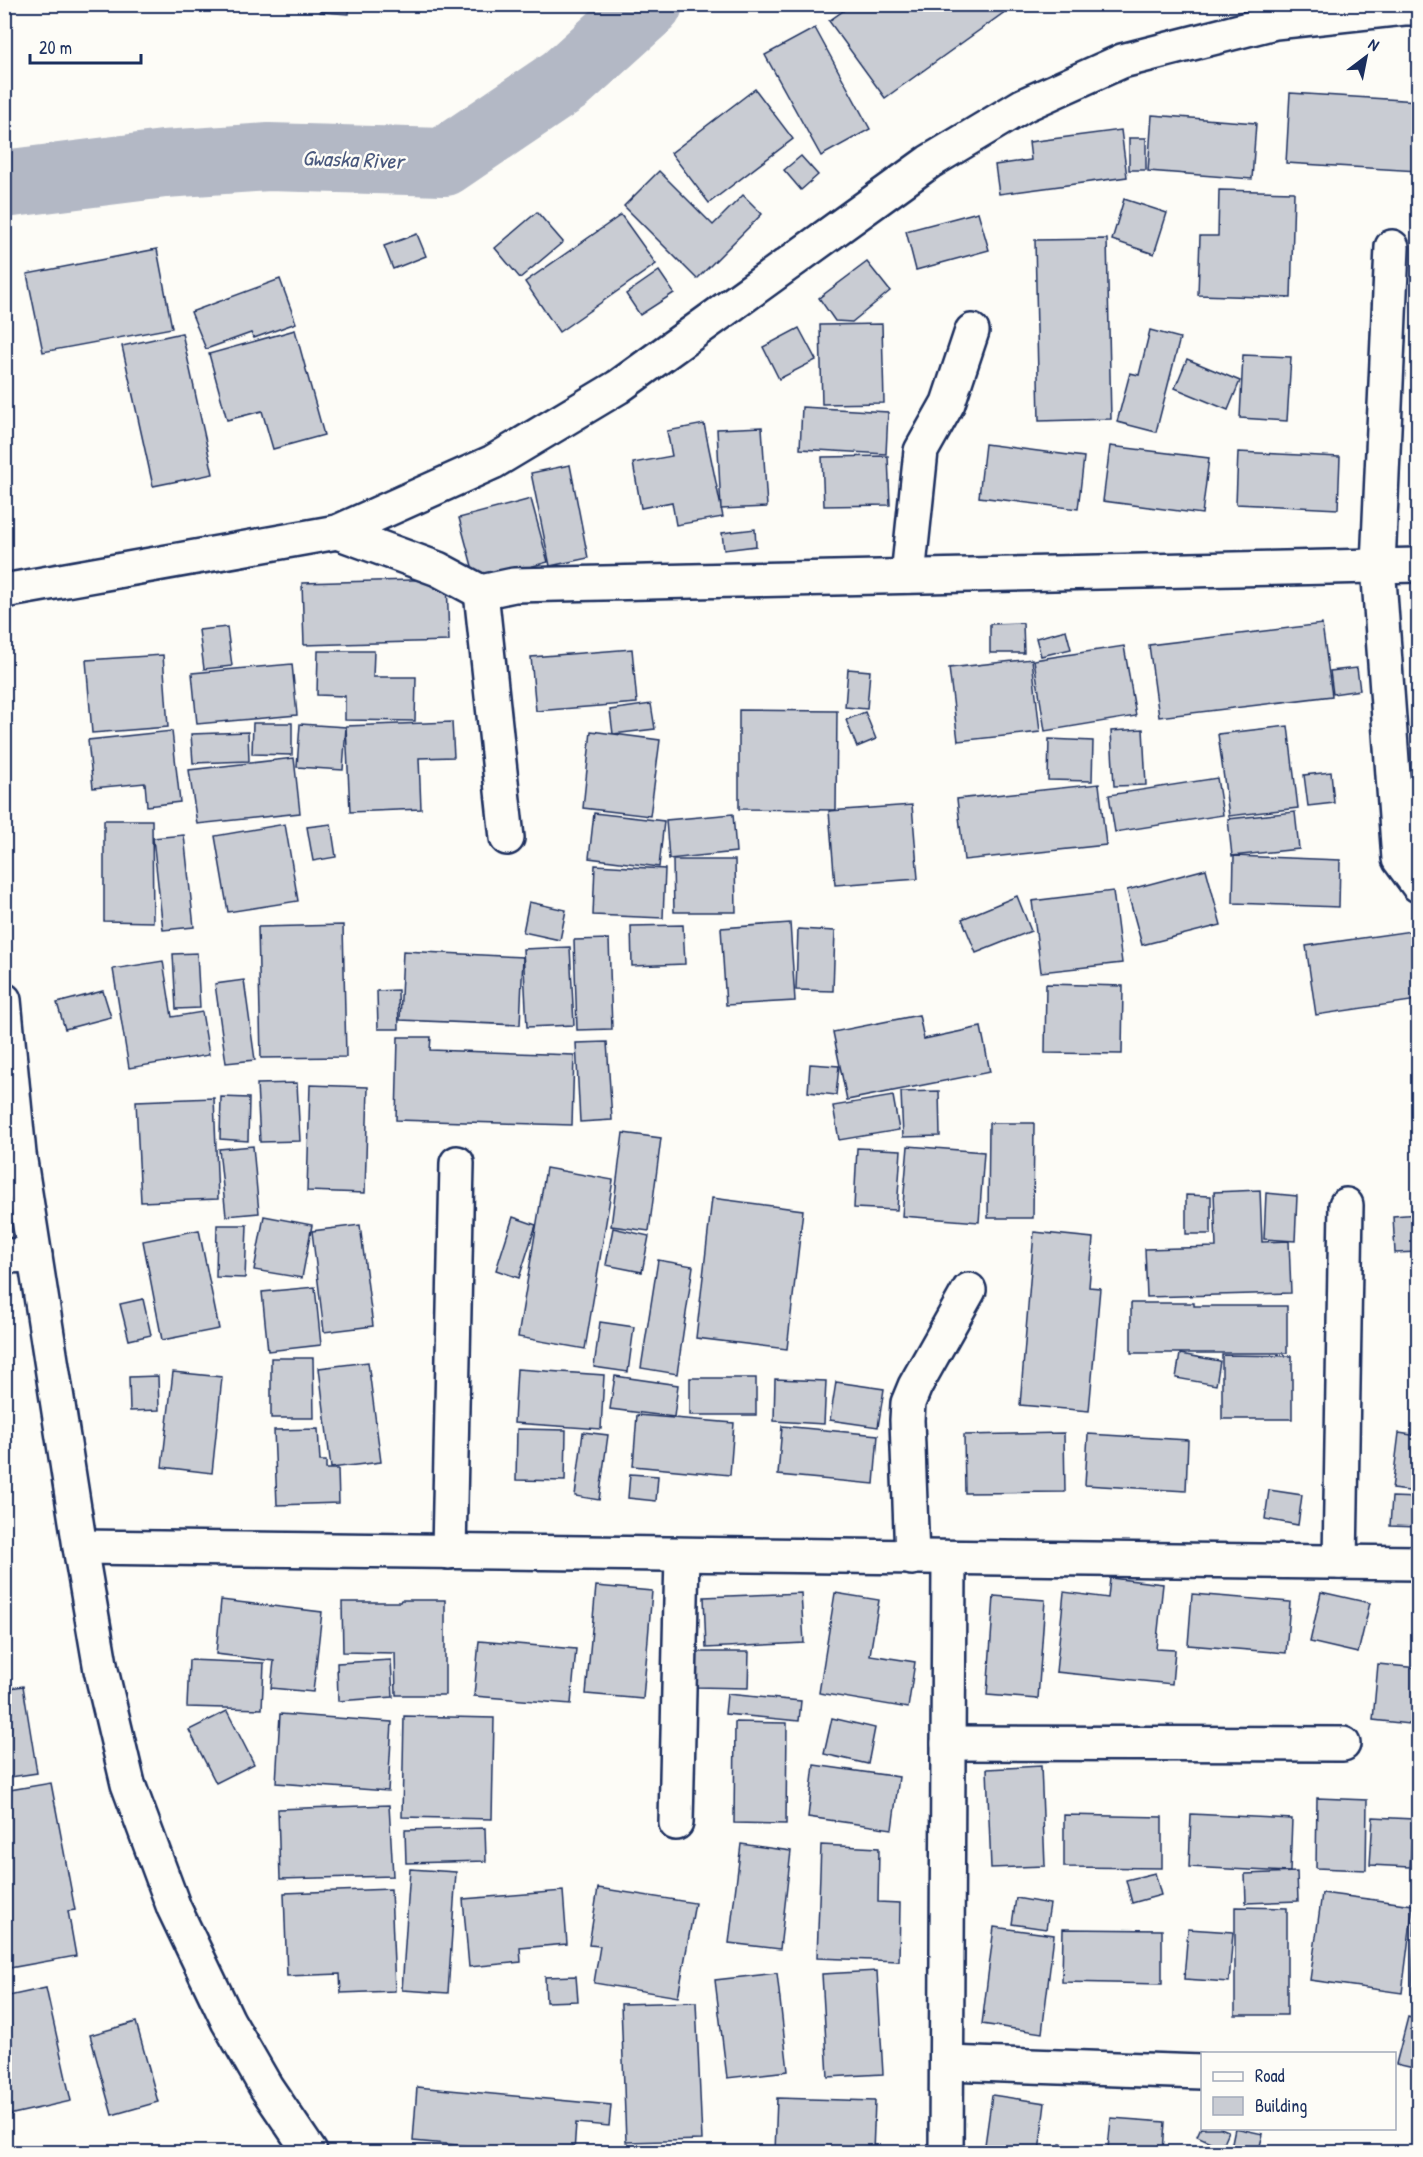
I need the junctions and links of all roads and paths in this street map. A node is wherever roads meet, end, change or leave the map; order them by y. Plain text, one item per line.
1 (1419, 9) edge
2 (1392, 247) dead end
3 (972, 331) dead end
4 (337, 532) junction
5 (1378, 565) junction
6 (1419, 565) edge
7 (908, 576) junction
8 (4, 591) edge
9 (481, 592) junction
10 (507, 838) dead end
11 (1419, 885) edge
12 (4, 1000) edge
13 (457, 1163) dead end
14 (1346, 1205) dead end
15 (20, 1255) edge
16 (969, 1290) dead end
17 (80, 1547) junction
18 (449, 1552) junction
19 (682, 1556) junction
20 (912, 1558) junction
21 (949, 1559) junction
22 (1340, 1562) junction
23 (1419, 1563) edge
24 (948, 1743) junction
25 (1343, 1744) dead end
26 (676, 1823) dead end
27 (947, 2063) junction
28 (1201, 2072) edge
29 (309, 2152) edge
30 (945, 2152) edge

1 - 4 street
2 - 5 street
3 - 7 street
4 - 8 street
4 - 9 street
5 - 6 street
5 - 7 street
5 - 11 street
7 - 9 street
9 - 10 street
12 - 15 street
13 - 18 street
14 - 22 street
15 - 17 street
16 - 20 street
17 - 18 street
17 - 29 street
18 - 19 street
19 - 20 street
19 - 26 street
20 - 21 street
21 - 22 street
21 - 24 street
22 - 23 street
24 - 25 street
24 - 27 street
27 - 28 street
27 - 30 street

